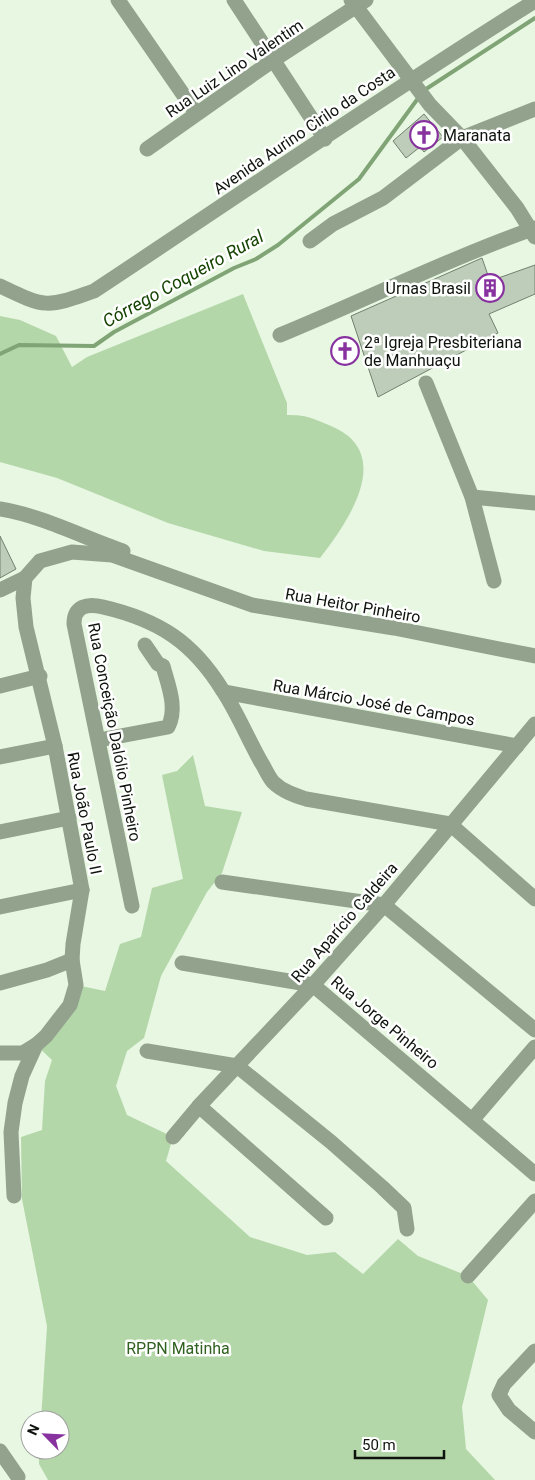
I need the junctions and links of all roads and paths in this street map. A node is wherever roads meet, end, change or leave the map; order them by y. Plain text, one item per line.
1 (118, 0) edge
2 (234, 0) edge
3 (535, 1) edge
4 (358, 2) edge
5 (272, 61) junction
6 (415, 83) junction
7 (535, 109) edge
8 (196, 113) junction
9 (462, 138) junction
10 (325, 139) junction
11 (147, 149) dead end
12 (534, 231) edge
13 (310, 241) dead end
14 (0, 286) edge
15 (280, 335) dead end
16 (426, 383) dead end
17 (472, 497) junction
18 (535, 503) edge
19 (0, 509) edge
20 (169, 574) junction
21 (25, 578) junction
22 (494, 581) dead end
23 (0, 590) edge
24 (145, 645) dead end
25 (535, 656) edge
26 (40, 676) junction
27 (0, 686) edge
28 (224, 692) junction
29 (535, 724) edge
30 (99, 740) junction
31 (55, 746) junction
32 (517, 746) junction
33 (0, 757) edge
34 (69, 818) junction
35 (450, 824) junction
36 (0, 832) edge
37 (222, 882) dead end
38 (82, 890) junction
39 (532, 892) edge
40 (384, 905) junction
41 (132, 906) dead end
42 (0, 907) edge
43 (72, 960) junction
44 (182, 963) dead end
45 (0, 983) edge
46 (313, 985) junction
47 (535, 1030) edge
48 (36, 1045) junction
49 (535, 1047) edge
50 (147, 1051) dead end
51 (0, 1053) edge
52 (237, 1066) junction
53 (199, 1106) junction
54 (473, 1119) junction
55 (5, 1132) edge
56 (173, 1137) dead end
57 (535, 1174) edge
58 (14, 1196) dead end
59 (535, 1201) edge
60 (326, 1218) dead end
61 (408, 1229) dead end
62 (468, 1276) dead end
63 (535, 1351) edge
64 (535, 1432) edge
65 (0, 1451) edge
66 (18, 1476) dead end

1 - 8 street
2 - 5 street
3 - 6 street, Avenida Aurino Cirilo da Costa
4 - 5 street, Rua Luiz Lino Valentim
4 - 6 street
5 - 8 street, Rua Luiz Lino Valentim
5 - 10 street
6 - 9 street
6 - 10 street, Avenida Aurino Cirilo da Costa
7 - 9 street
8 - 11 street, Rua Luiz Lino Valentim
9 - 12 street
9 - 13 street
10 - 14 street, Avenida Aurino Cirilo da Costa
12 - 15 street
16 - 17 street
17 - 18 street
17 - 22 street
19 - 20 street
20 - 21 street
20 - 25 street, Rua Heitor Pinheiro
21 - 23 street
21 - 26 street, Rua João Paulo II
24 - 30 street
26 - 27 street
26 - 31 street, Rua João Paulo II
28 - 30 street, Rua Conceição Dalólio Pinheiro
28 - 32 street, Rua Márcio José de Campos
28 - 35 street, Rua Conceição Dalólio Pinheiro
29 - 32 street, Rua Aparício Caldeira
30 - 41 street, Rua Conceição Dalólio Pinheiro
31 - 33 street
31 - 34 street, Rua João Paulo II
32 - 35 street, Rua Aparício Caldeira
34 - 36 street
34 - 38 street, Rua João Paulo II
35 - 39 street
35 - 40 street, Rua Aparício Caldeira
37 - 40 street
38 - 42 street
38 - 43 street, Rua João Paulo II
40 - 46 street, Rua Aparício Caldeira
40 - 47 street
43 - 45 street
43 - 48 street, Rua João Paulo II
44 - 46 street, Rua Jorge Pinheiro
46 - 52 street, Rua Aparício Caldeira
46 - 54 street, Rua Jorge Pinheiro
48 - 51 street
48 - 55 street, Rua João Paulo II
49 - 54 street
50 - 52 street
52 - 53 street, Rua Aparício Caldeira
52 - 61 street
53 - 56 street, Rua Aparício Caldeira
53 - 60 street
54 - 57 street, Rua Jorge Pinheiro
55 - 58 street, Rua João Paulo II
59 - 62 street
63 - 64 street
65 - 66 street

